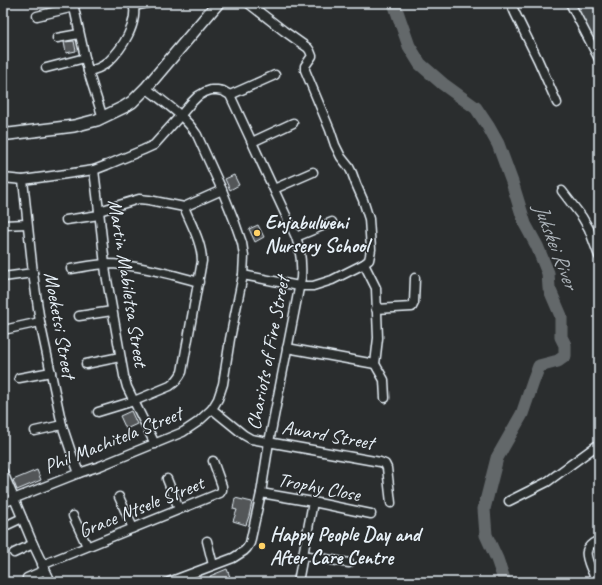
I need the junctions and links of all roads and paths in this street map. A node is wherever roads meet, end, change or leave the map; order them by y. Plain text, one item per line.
1 (148, 3) edge
2 (218, 3) edge
3 (248, 3) edge
4 (513, 3) edge
5 (570, 3) edge
6 (74, 5) edge
7 (133, 5) edge
8 (37, 16) dead end
9 (79, 34) junction
10 (57, 38) dead end
11 (85, 58) junction
12 (599, 58) edge
13 (46, 68) dead end
14 (88, 72) junction
15 (275, 75) dead end
16 (146, 88) junction
17 (230, 95) junction
18 (557, 103) dead end
19 (180, 116) junction
20 (103, 118) junction
21 (293, 123) dead end
22 (3, 133) edge
23 (252, 142) junction
24 (94, 170) junction
25 (313, 172) dead end
26 (3, 178) edge
27 (23, 180) junction
28 (274, 189) junction
29 (222, 190) junction
30 (562, 191) dead end
31 (184, 207) junction
32 (99, 213) junction
33 (66, 220) dead end
34 (332, 222) dead end
35 (27, 224) junction
36 (3, 225) edge
37 (296, 237) junction
38 (599, 256) edge
39 (104, 264) junction
40 (364, 264) junction
41 (71, 269) dead end
42 (33, 273) junction
43 (243, 275) junction
44 (3, 277) edge
45 (415, 278) dead end
46 (199, 282) junction
47 (299, 286) junction
48 (376, 309) junction
49 (112, 311) junction
50 (79, 316) dead end
51 (40, 322) junction
52 (8, 328) dead end
53 (287, 348) junction
54 (120, 357) junction
55 (86, 364) dead end
56 (375, 364) junction
57 (51, 372) junction
58 (19, 378) dead end
59 (385, 398) dead end
60 (134, 401) junction
61 (212, 409) junction
62 (98, 412) dead end
63 (62, 425) junction
64 (35, 431) dead end
65 (269, 442) junction
66 (155, 444) junction
67 (599, 444) edge
68 (213, 461) dead end
69 (3, 472) edge
70 (79, 473) junction
71 (167, 479) dead end
72 (261, 493) junction
73 (118, 497) dead end
74 (14, 498) junction
75 (313, 502) junction
76 (509, 502) dead end
77 (3, 503) edge
78 (391, 503) dead end
79 (179, 509) junction
80 (371, 514) dead end
81 (73, 516) dead end
82 (22, 518) junction
83 (3, 527) edge
84 (133, 528) junction
85 (599, 540) edge
86 (207, 541) dead end
87 (33, 544) junction
88 (87, 546) junction
89 (14, 553) dead end
90 (303, 555) junction
91 (349, 563) dead end
92 (213, 565) junction
93 (43, 567) junction
94 (27, 578) dead end
95 (51, 582) edge
96 (169, 582) edge
97 (298, 582) edge
98 (597, 582) edge

1 - 7 street
2 - 16 street
3 - 40 street
4 - 18 street
5 - 12 street
6 - 8 street
6 - 9 street
7 - 14 street
9 - 10 street
9 - 11 street
11 - 13 street
11 - 14 street
14 - 20 street
15 - 17 street
16 - 19 street, Phil Machitela Street
16 - 20 street
17 - 19 street
17 - 23 street, Chariots of Fire Street
19 - 24 street
19 - 29 street, Phil Machitela Street
20 - 22 street
21 - 23 street
23 - 28 street, Chariots of Fire Street
24 - 27 street
24 - 32 street, Martin Mabiletsa Street
25 - 28 street
26 - 27 street
27 - 35 street, Moeketsi Street
28 - 37 street, Chariots of Fire Street
29 - 31 street
29 - 43 street, Phil Machitela Street
30 - 38 street
31 - 32 street
31 - 46 street
32 - 33 street
32 - 39 street, Martin Mabiletsa Street
34 - 37 street
35 - 36 street
35 - 42 street, Moeketsi Street
37 - 47 street, Chariots of Fire Street
39 - 41 street
39 - 46 street
39 - 49 street, Martin Mabiletsa Street
40 - 47 street
40 - 48 street
42 - 44 street
42 - 51 street, Moeketsi Street
43 - 47 street
43 - 61 street, Phil Machitela Street
45 - 48 street
46 - 60 street
47 - 53 street, Chariots of Fire Street
48 - 56 street
49 - 50 street
49 - 54 street, Martin Mabiletsa Street
51 - 52 street
51 - 57 street, Moeketsi Street
53 - 56 street
53 - 65 street, Chariots of Fire Street
54 - 55 street
54 - 60 street, Martin Mabiletsa Street
56 - 59 street
57 - 58 street
57 - 63 street, Moeketsi Street
60 - 62 street
60 - 66 street, Martin Mabiletsa Street
61 - 65 street, Award Street
61 - 66 street, Phil Machitela Street
63 - 64 street
63 - 70 street, Moeketsi Street
65 - 72 street, Chariots of Fire Street
65 - 78 street, Award Street
66 - 70 street, Phil Machitela Street
67 - 76 street
68 - 79 street, Grace Ntsele Street
69 - 74 street
70 - 74 street, Phil Machitela Street
71 - 79 street
72 - 75 street, Trophy Close
72 - 92 street, Chariots of Fire Street
73 - 84 street
74 - 77 street, Phil Machitela Street
74 - 82 street
75 - 80 street, Trophy Close
75 - 90 street
79 - 84 street, Grace Ntsele Street
81 - 88 street
82 - 83 street
82 - 87 street
84 - 88 street, Grace Ntsele Street
85 - 98 street
86 - 92 street
87 - 89 street
87 - 93 street
88 - 93 street, Grace Ntsele Street
90 - 91 street
90 - 97 street
92 - 96 street
93 - 94 street, Grace Ntsele Street
93 - 95 street

